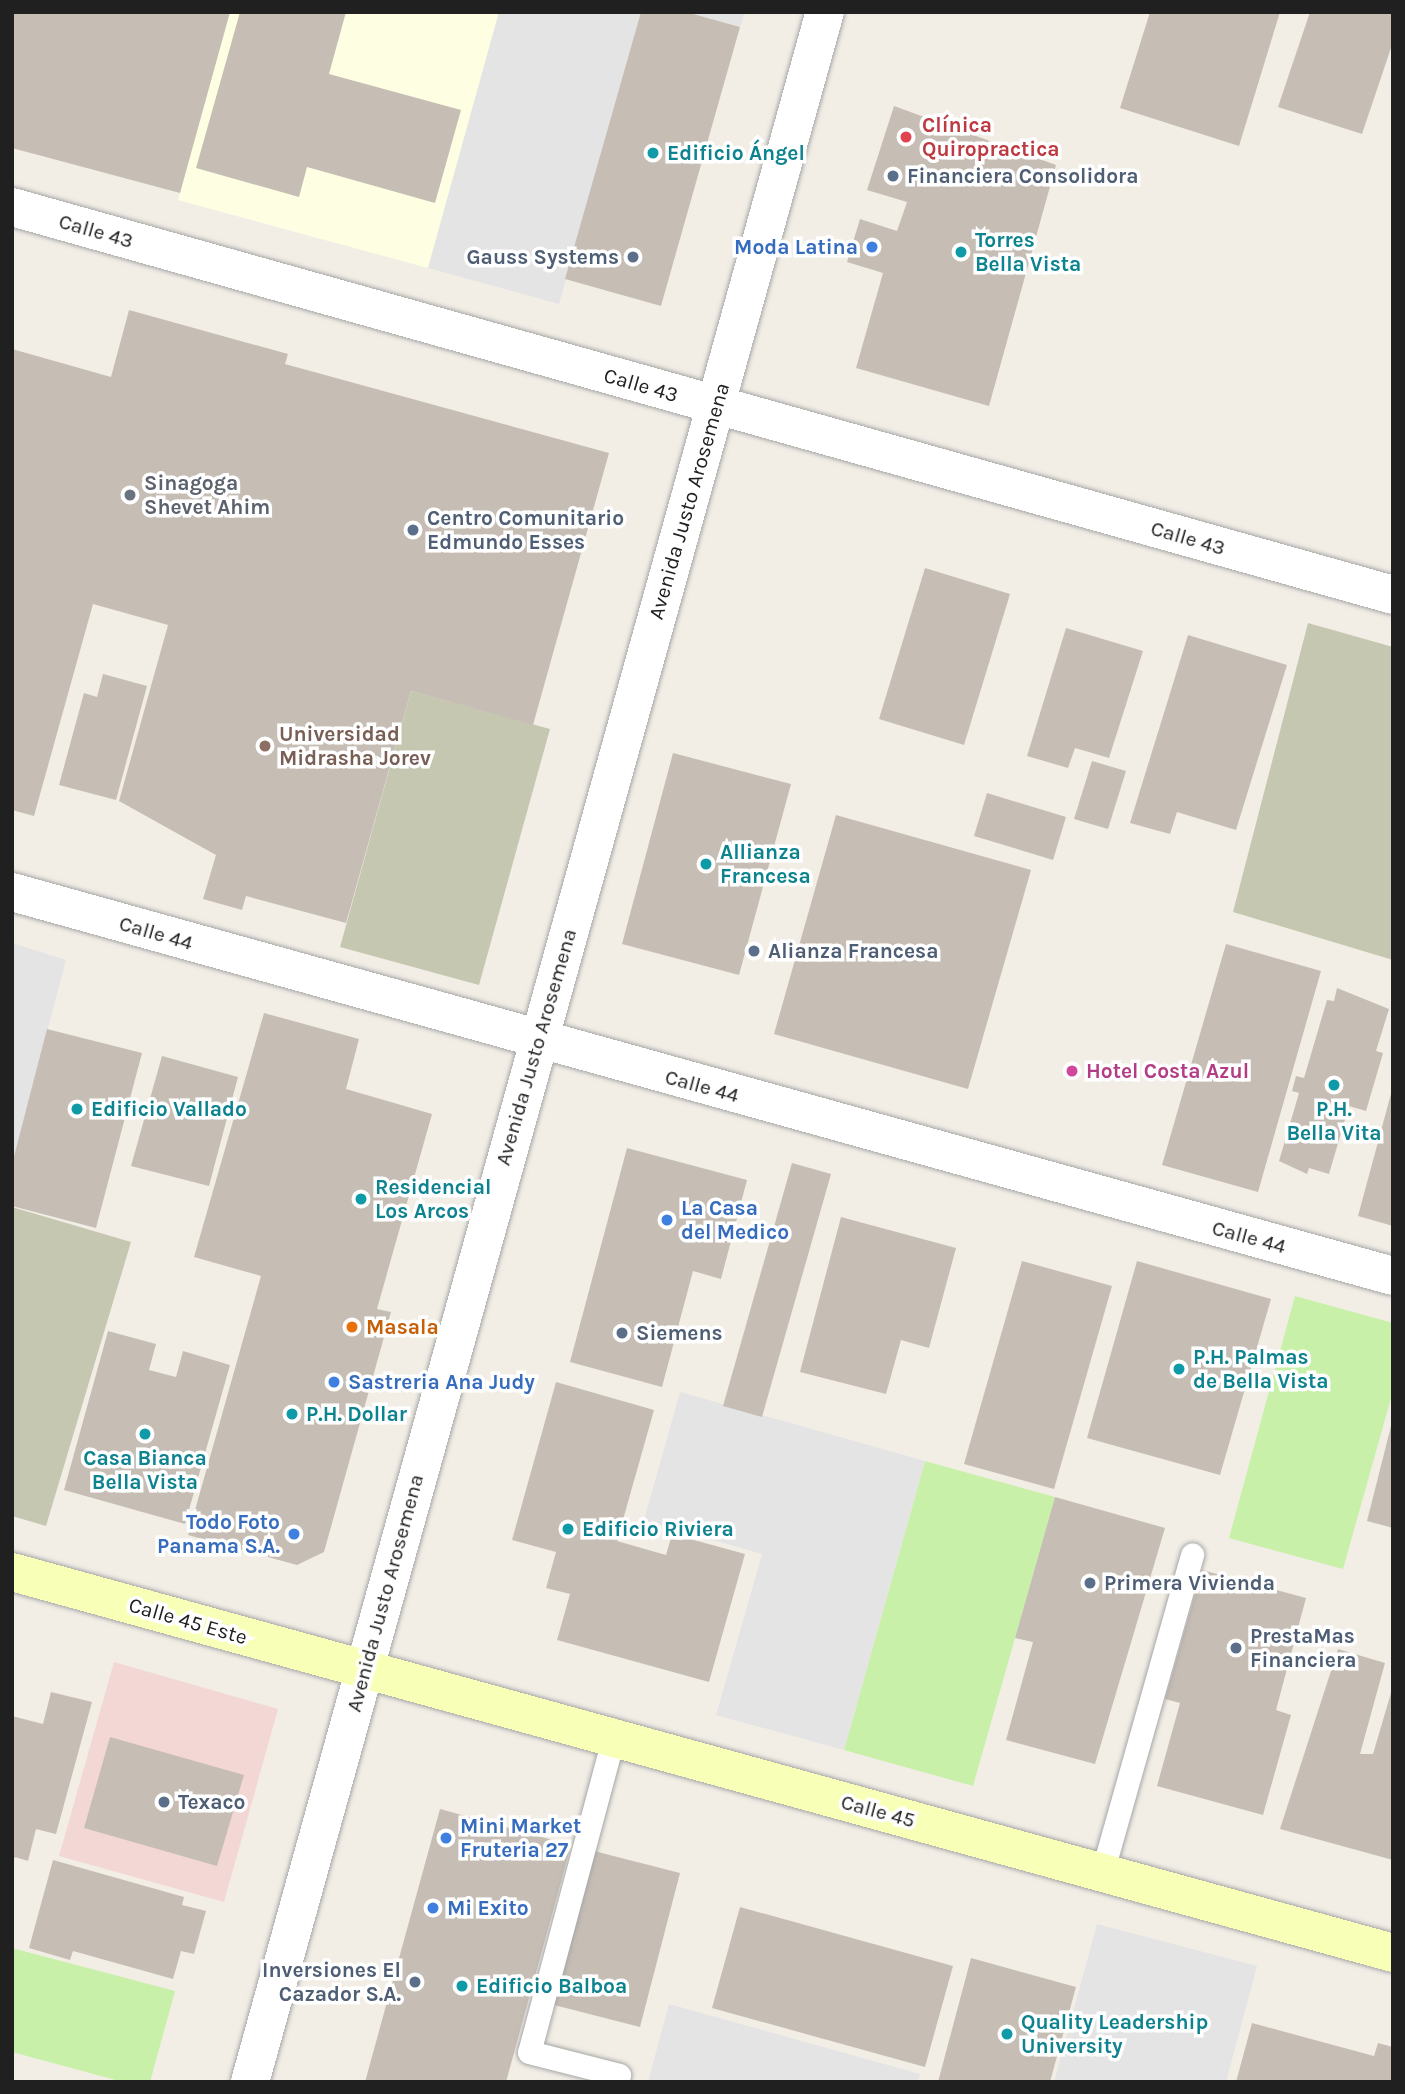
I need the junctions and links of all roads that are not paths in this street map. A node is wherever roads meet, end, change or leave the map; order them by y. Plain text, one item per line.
1 (825, 12) edge
2 (12, 207) edge
3 (715, 406) junction
4 (1393, 595) edge
5 (12, 892) edge
6 (537, 1040) junction
7 (1393, 1276) edge
8 (1192, 1554) dead end
9 (12, 1572) edge
10 (363, 1670) junction
11 (613, 1739) junction
12 (1102, 1873) junction
13 (1393, 1953) edge
14 (619, 2075) dead end
15 (250, 2082) edge

1 - 3 street, Avenida Justo Arosemena
2 - 3 street, Calle 43
3 - 4 street, Calle 43
3 - 6 street, Avenida Justo Arosemena
5 - 6 street, Calle 44
6 - 7 street, Calle 44
6 - 10 street, Avenida Justo Arosemena
8 - 12 lane
9 - 10 main road, Calle 45 Este
10 - 11 main road, Calle 45
10 - 15 street, Avenida Justo Arosemena
11 - 12 main road, Calle 45
11 - 14 lane
12 - 13 main road, Calle 45

